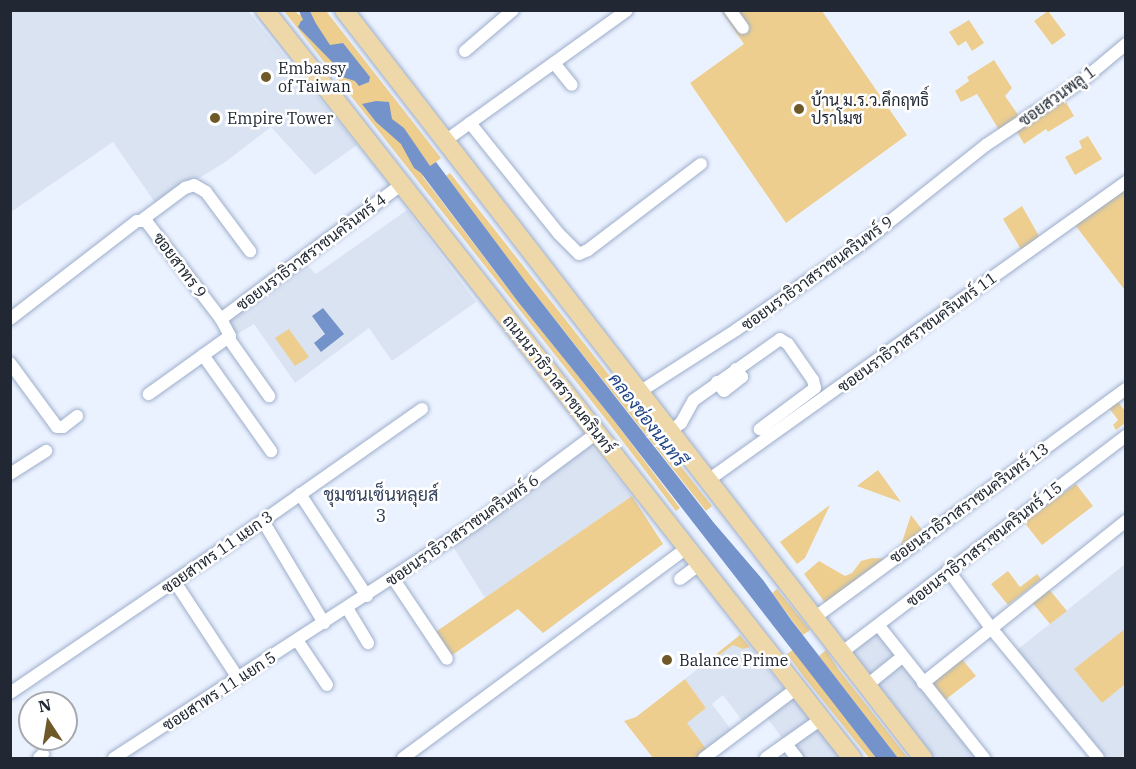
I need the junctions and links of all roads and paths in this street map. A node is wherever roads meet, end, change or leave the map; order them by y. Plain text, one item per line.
1 (265, 10) edge
2 (344, 10) edge
3 (513, 10) edge
4 (627, 10) edge
5 (730, 10) edge
6 (743, 28) dead end
7 (1125, 44) edge
8 (465, 51) dead end
9 (554, 63) junction
10 (572, 85) dead end
11 (470, 123) junction
12 (445, 141) junction
13 (986, 145) joint
14 (701, 164) dead end
15 (1125, 182) edge
16 (402, 184) junction
17 (142, 219) junction
18 (250, 251) dead end
19 (10, 319) edge
20 (221, 320) junction
21 (229, 339) junction
22 (203, 355) junction
23 (10, 363) edge
24 (1125, 389) edge
25 (641, 391) junction
26 (149, 394) dead end
27 (270, 396) dead end
28 (422, 409) dead end
29 (77, 416) dead end
30 (760, 429) dead end
31 (670, 431) junction
32 (598, 432) junction
33 (1125, 436) edge
34 (46, 451) dead end
35 (271, 451) dead end
36 (10, 474) edge
37 (707, 481) junction
38 (300, 494) junction
39 (1125, 520) edge
40 (263, 521) junction
41 (687, 548) junction
42 (700, 564) junction
43 (948, 570) junction
44 (393, 578) junction
45 (680, 579) dead end
46 (175, 582) junction
47 (367, 596) junction
48 (347, 608) junction
49 (814, 618) junction
50 (324, 623) junction
51 (879, 626) junction
52 (991, 628) junction
53 (297, 640) junction
54 (368, 643) dead end
55 (841, 653) junction
56 (902, 657) junction
57 (447, 660) dead end
58 (238, 678) junction
59 (923, 683) junction
60 (327, 685) dead end
61 (866, 686) junction
62 (797, 688) junction
63 (10, 693) edge
64 (821, 719) junction
65 (786, 744) junction
66 (114, 759) edge
67 (403, 759) edge
68 (704, 759) edge
69 (766, 759) edge
70 (798, 759) edge
71 (852, 759) edge
72 (923, 759) edge
73 (984, 759) edge
74 (1098, 759) edge

1 - 16 main road, ถนนนราธิวาสราชนครินทร์
2 - 12 main road
3 - 8 street
4 - 9 street
5 - 6 street
7 - 13 street, ซอยสวนพลู 1
9 - 10 street
9 - 11 street
11 - 12 street
11 - 14 street
12 - 25 main road
13 - 25 street, ซอยนราธิวาสราชนครินทร์ 9
15 - 37 street, ซอยนราธิวาสราชนครินทร์ 11
16 - 20 street, ซอยนราธิวาสราชนครินทร์ 4
16 - 32 main road, ถนนนราธิวาสราชนครินทร์
17 - 18 street
17 - 19 street, ซอยสาทร 9
17 - 20 street, ซอยสาทร 9
20 - 21 street, ซอยสาทร 9
21 - 22 street
21 - 27 street, ซอยสาทร 9
22 - 26 street
22 - 35 street
23 - 29 street
24 - 49 street, ซอยนราธิวาสราชนครินทร์ 13
25 - 31 main road
28 - 38 street, ซอยสาทร 11 แยก 3
30 - 31 street
31 - 37 main road
32 - 41 main road, ถนนนราธิวาสราชนครินทร์
32 - 44 street, ซอยนราธิวาสราชนครินทร์ 6
33 - 43 street, ซอยนราธิวาสราชนครินทร์ 15
34 - 36 street
37 - 49 main road
38 - 40 street, ซอยสาทร 11 แยก 3
38 - 47 street
39 - 52 street
40 - 46 street, ซอยสาทร 11 แยก 3
40 - 50 street
41 - 42 main road, ถนนนราธิวาสราชนครินทร์
41 - 67 street
42 - 45 street
42 - 62 main road, ถนนนราธิวาสราชนครินทร์
43 - 51 street, ซอยนราธิวาสราชนครินทร์ 15
43 - 52 street
44 - 47 street, ซอยนราธิวาสราชนครินทร์ 6
44 - 57 street
46 - 58 street
46 - 63 street, ซอยสาทร 11 แยก 3
47 - 48 street, ซอยนราธิวาสราชนครินทร์ 6
48 - 50 street, ซอยนราธิวาสราชนครินทร์ 6
48 - 54 street
49 - 55 main road
50 - 53 street, ซอยสาทร 11 แยก 5
51 - 55 street, ซอยนราธิวาสราชนครินทร์ 15
51 - 56 street
52 - 59 street
52 - 74 street
53 - 58 street, ซอยสาทร 11 แยก 5
53 - 60 street
55 - 61 main road
56 - 59 street
56 - 61 street
58 - 66 street, ซอยสาทร 11 แยก 5
59 - 73 street
61 - 72 main road
62 - 64 main road, ถนนนราธิวาสราชนครินทร์
62 - 68 street
64 - 65 street
64 - 71 main road, ถนนนราธิวาสราชนครินทร์
65 - 69 street
65 - 70 street

